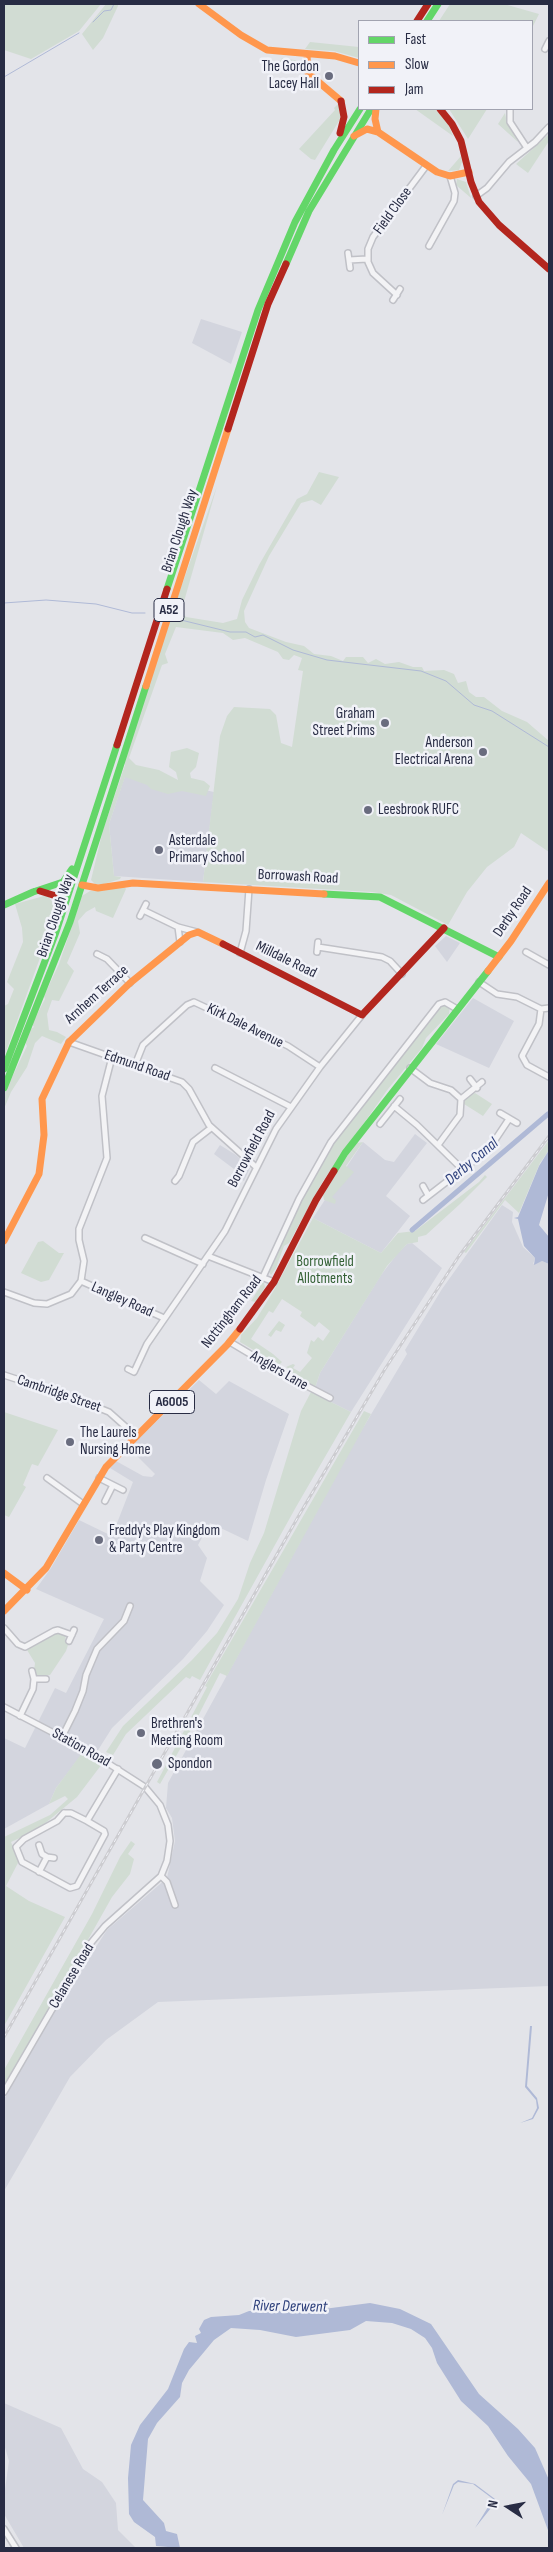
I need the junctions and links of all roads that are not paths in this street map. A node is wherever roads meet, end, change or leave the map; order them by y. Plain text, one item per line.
1 (199, 4) edge
2 (428, 4) edge
3 (438, 4) edge
4 (418, 20) edge
5 (428, 20) edge
6 (549, 41) edge
7 (545, 49) dead end
8 (307, 55) junction
9 (358, 63) edge
10 (341, 101) junction
11 (355, 107) edge
12 (369, 110) edge
13 (376, 110) edge
14 (441, 110) edge
15 (510, 110) edge
16 (549, 127) edge
17 (378, 132) junction
18 (350, 140) junction
19 (527, 148) junction
20 (334, 150) junction
21 (426, 166) junction
22 (469, 172) junction
23 (450, 176) junction
24 (455, 194) junction
25 (476, 196) junction
26 (462, 197) dead end
27 (434, 238) junction
28 (440, 242) dead end
29 (429, 246) dead end
30 (348, 253) dead end
31 (367, 259) junction
32 (349, 260) junction
33 (350, 268) dead end
34 (549, 269) edge
35 (400, 289) dead end
36 (397, 295) junction
37 (394, 300) dead end
38 (92, 822) junction
39 (82, 885) junction
40 (548, 886) edge
41 (249, 888) junction
42 (36, 891) junction
43 (146, 904) dead end
44 (4, 905) edge
45 (144, 910) junction
46 (140, 916) dead end
47 (178, 927) junction
48 (444, 928) junction
49 (56, 932) junction
50 (198, 932) junction
51 (180, 942) junction
52 (318, 947) dead end
53 (526, 952) dead end
54 (240, 953) junction
55 (97, 954) dead end
56 (499, 957) junction
57 (549, 965) edge
58 (402, 974) junction
59 (479, 982) junction
60 (130, 983) junction
61 (549, 1008) edge
62 (457, 1009) junction
63 (541, 1009) junction
64 (362, 1015) junction
65 (69, 1042) junction
66 (112, 1057) junction
67 (135, 1065) junction
68 (320, 1067) junction
69 (215, 1068) dead end
70 (410, 1068) junction
71 (4, 1069) edge
72 (549, 1077) edge
73 (470, 1079) dead end
74 (482, 1082) dead end
75 (4, 1088) edge
76 (477, 1088) junction
77 (400, 1099) dead end
78 (460, 1099) junction
79 (394, 1106) junction
80 (291, 1107) junction
81 (500, 1113) dead end
82 (509, 1118) junction
83 (517, 1123) dead end
84 (380, 1124) dead end
85 (211, 1128) junction
86 (438, 1145) junction
87 (256, 1167) junction
88 (463, 1170) junction
89 (175, 1181) dead end
90 (422, 1186) dead end
91 (428, 1195) junction
92 (423, 1200) dead end
93 (145, 1238) dead end
94 (4, 1241) edge
95 (208, 1256) junction
96 (202, 1264) junction
97 (263, 1277) junction
98 (80, 1281) junction
99 (274, 1282) junction
100 (4, 1292) edge
101 (164, 1318) junction
102 (230, 1342) junction
103 (128, 1369) dead end
104 (4, 1375) edge
105 (330, 1398) dead end
106 (136, 1436) junction
107 (47, 1478) dead end
108 (99, 1478) junction
109 (113, 1485) junction
110 (123, 1490) dead end
111 (104, 1501) dead end
112 (83, 1504) junction
113 (4, 1573) edge
114 (27, 1590) junction
115 (130, 1606) dead end
116 (4, 1612) edge
117 (4, 1628) edge
118 (69, 1641) dead end
119 (32, 1671) dead end
120 (34, 1679) junction
121 (46, 1679) dead end
122 (4, 1707) edge
123 (20, 1716) junction
124 (62, 1737) junction
125 (118, 1769) junction
126 (87, 1821) junction
127 (39, 1845) dead end
128 (47, 1857) junction
129 (54, 1858) dead end
130 (40, 1872) junction
131 (161, 1876) junction
132 (175, 1905) dead end
133 (4, 2092) edge
134 (4, 2529) edge
135 (16, 2548) edge

1 - 8 main road
2 - 4 main road
3 - 5 main road
6 - 7 street
8 - 9 main road
8 - 10 main road
10 - 11 main road
10 - 20 main road
11 - 20 main road, Brian Clough Way / A52
12 - 18 main road, Brian Clough Way / A52
13 - 17 main road
14 - 22 main road
15 - 19 street
16 - 19 street
17 - 18 main road
17 - 21 main road
18 - 39 main road, Brian Clough Way / A52
19 - 25 street
20 - 38 main road, Brian Clough Way / A52
21 - 23 main road
21 - 31 street, Field Close
22 - 23 main road
22 - 25 main road
23 - 24 street
24 - 26 street
24 - 27 street
25 - 34 main road
27 - 28 street
27 - 29 street
30 - 32 street
31 - 32 street
31 - 36 street
32 - 33 street
35 - 36 street
36 - 37 street
38 - 42 main road
38 - 49 main road, Brian Clough Way / A52
39 - 41 main road, Borrowash Road
39 - 75 main road, Brian Clough Way / A52
40 - 56 main road, Derby Road / A6005
41 - 48 main road, Borrowash Road
41 - 54 street
42 - 44 main road
42 - 49 main road
43 - 45 street
45 - 46 street
45 - 47 street
47 - 50 street
47 - 51 street
48 - 56 main road, Borrowash Road
48 - 58 main road, Borrowfield Road
49 - 71 main road, Brian Clough Way / A52
50 - 51 main road, Arnhem Terrace
50 - 54 main road, Milldale Road
51 - 60 main road, Arnhem Terrace
52 - 58 street
53 - 57 street
54 - 64 main road, Milldale Road
55 - 60 street
56 - 59 main road, Nottingham Road / A6005
58 - 64 main road, Borrowfield Road
59 - 62 main road, Nottingham Road / A6005
59 - 63 street
60 - 65 main road, Arnhem Terrace
61 - 63 street
62 - 70 main road, Nottingham Road / A6005
62 - 97 street, Nottingham Road
63 - 72 street
64 - 68 street, Borrowfield Road
65 - 66 street, Edmund Road
65 - 94 main road, Arnhem Terrace
66 - 67 street, Edmund Road
66 - 98 street
67 - 68 street, Kirk Dale Avenue
67 - 85 street, Edmund Road
68 - 80 street, Borrowfield Road
69 - 80 street
70 - 78 street
70 - 99 main road, Nottingham Road / A6005
73 - 76 street
74 - 76 street
76 - 78 street
77 - 79 street
78 - 86 street
79 - 84 street
79 - 86 street
80 - 87 street, Borrowfield Road
81 - 82 street
82 - 83 street
82 - 88 street
85 - 87 street, Edmund Road
85 - 89 street
86 - 88 street
87 - 95 street, Borrowfield Road
88 - 91 street
90 - 91 street
91 - 92 street
93 - 96 street
95 - 96 street, Borrowfield Road
95 - 97 street
96 - 101 street, Borrowfield Road
97 - 99 street
98 - 100 street
98 - 101 street, Langley Road
99 - 102 main road, Nottingham Road / A6005
101 - 103 street, Borrowfield Road
102 - 105 street, Anglers Lane
102 - 106 main road, Nottingham Road / A6005
104 - 106 street, Cambridge Street
106 - 108 main road, Nottingham Road / A6005
107 - 112 street
108 - 109 street
108 - 112 main road, Nottingham Road / A6005
109 - 110 street
109 - 111 street
112 - 114 main road, Nottingham Road / A6005
113 - 114 main road
114 - 116 main road, Nottingham Road / A6005
115 - 124 street
117 - 118 street
119 - 120 street
120 - 121 street
120 - 123 street
122 - 123 street, Station Road
123 - 124 street, Station Road
124 - 125 street, Station Road
125 - 126 street
125 - 131 street, Station Road
126 - 130 street
126 - 130 street
127 - 128 street
128 - 129 street
128 - 130 street
131 - 132 street
131 - 133 street, Celanese Road
134 - 135 street

